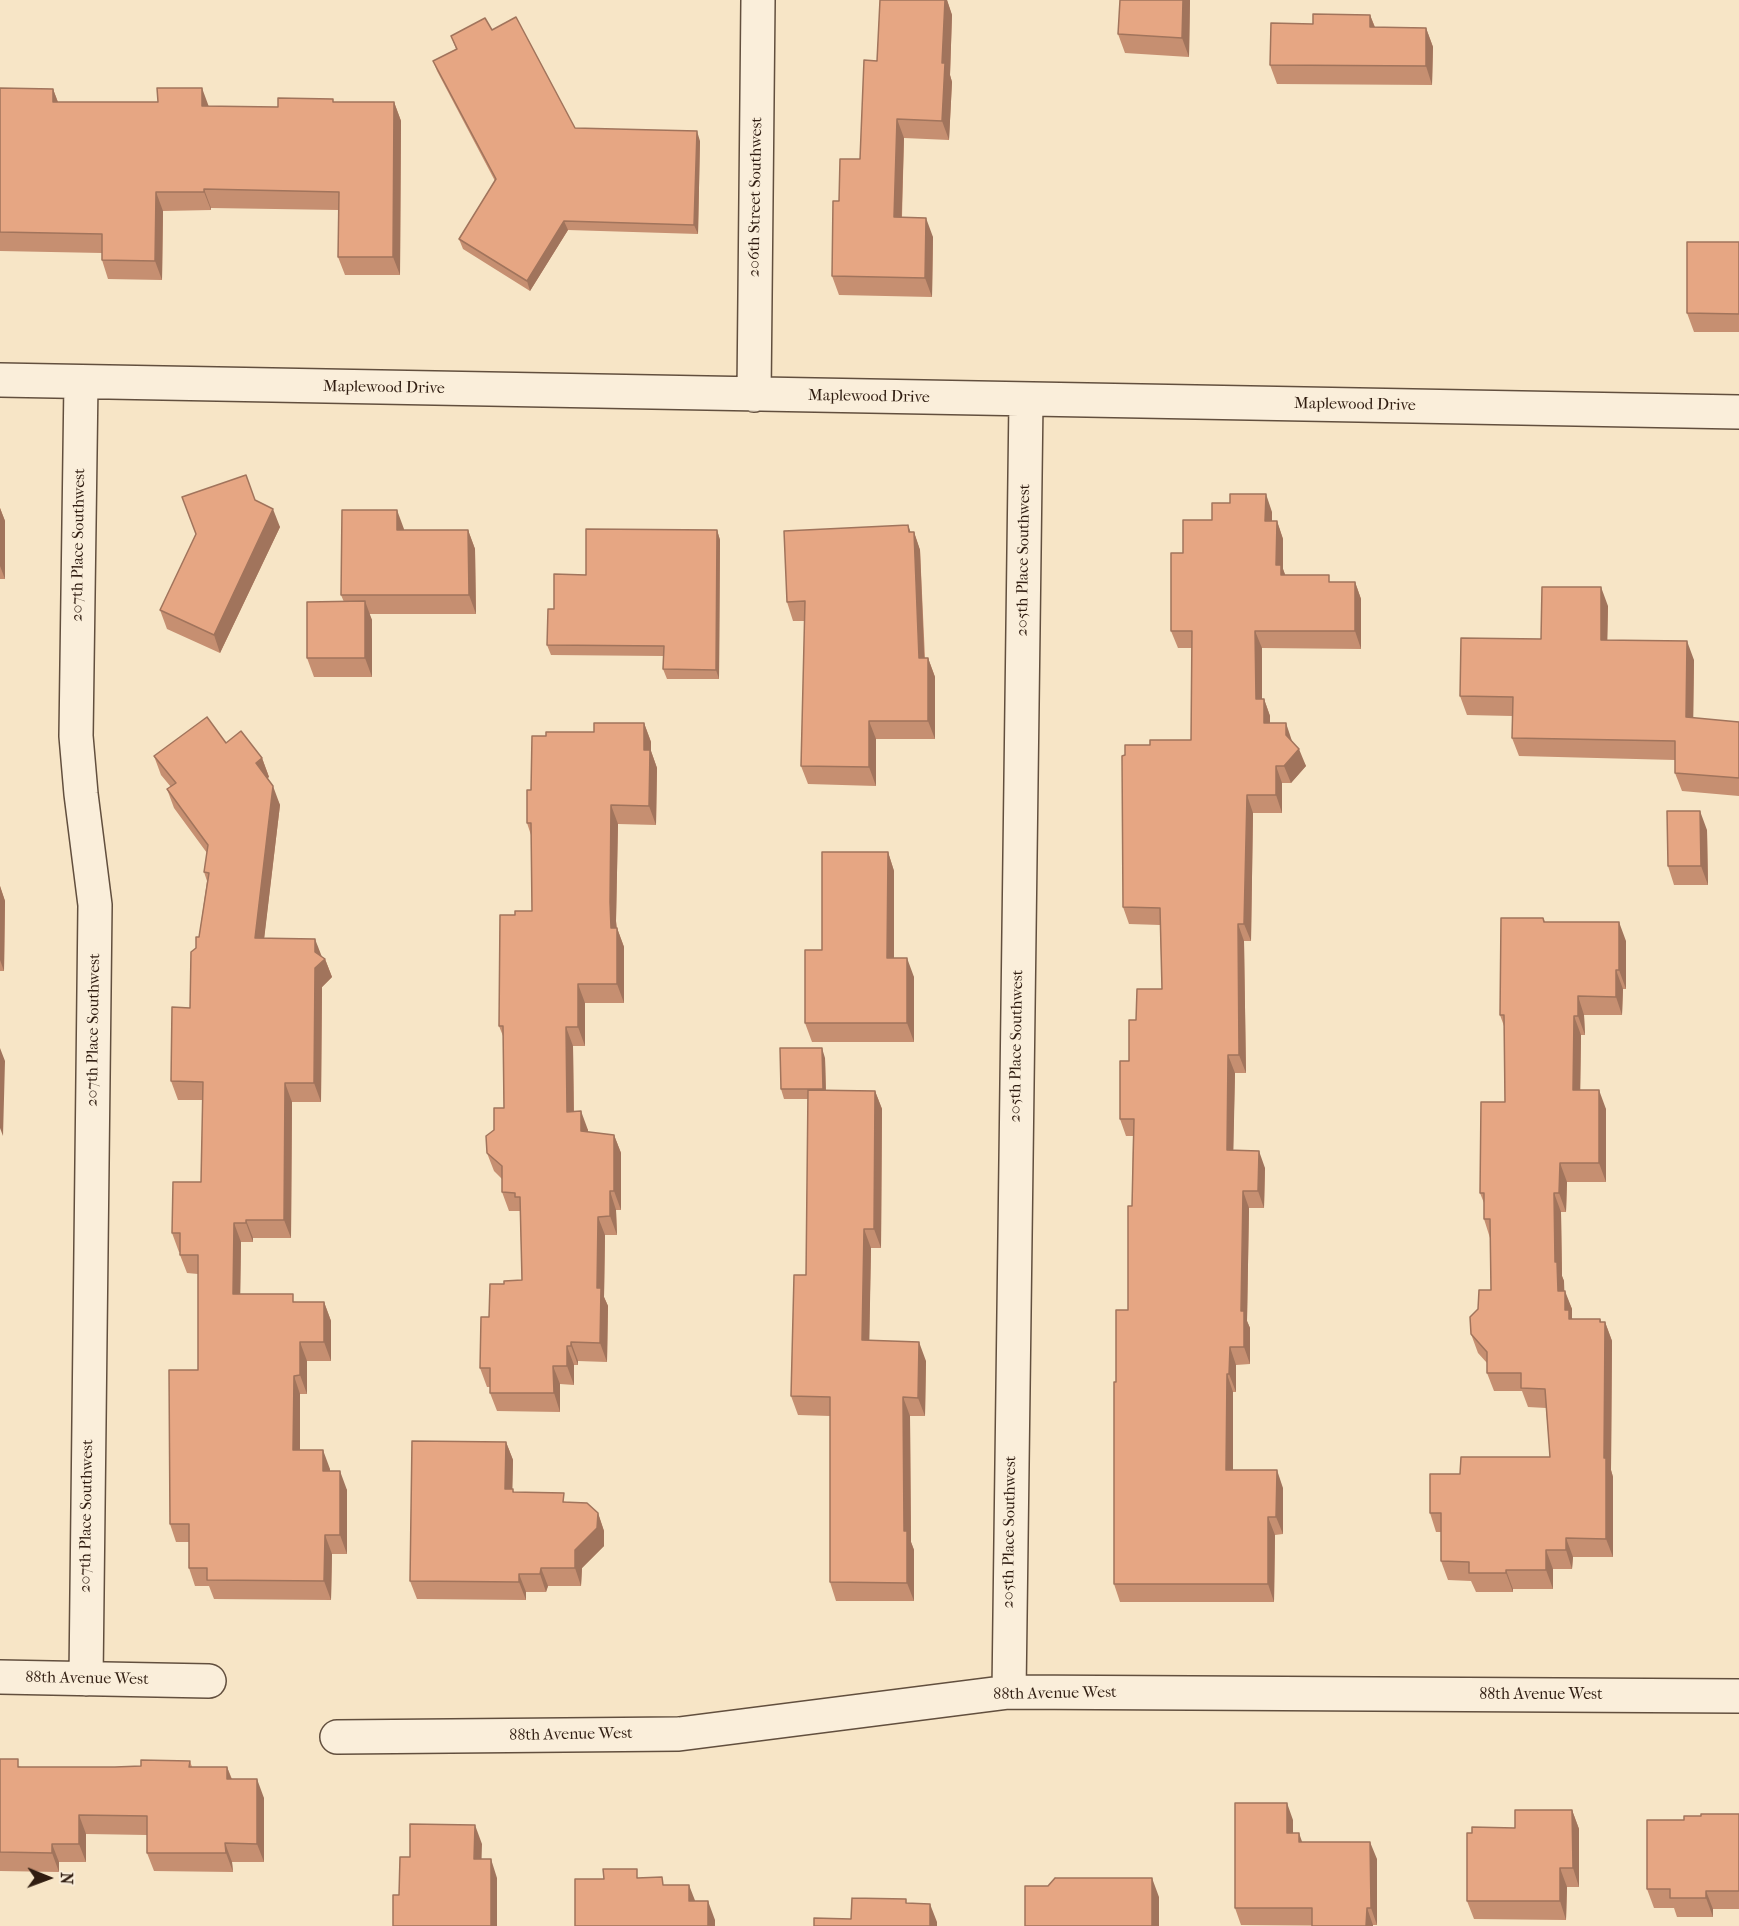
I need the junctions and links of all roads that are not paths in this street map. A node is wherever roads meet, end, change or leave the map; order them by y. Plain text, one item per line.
1 (758, 0) edge
2 (0, 380) edge
3 (81, 382) junction
4 (754, 395) junction
5 (1026, 400) junction
6 (1739, 412) edge
7 (0, 1677) edge
8 (86, 1678) junction
9 (209, 1681) dead end
10 (1009, 1692) junction
11 (1739, 1696) edge
12 (337, 1737) dead end

1 - 4 street, 206th Street Southwest
2 - 3 street, Maplewood Drive
3 - 4 street, Maplewood Drive
3 - 8 street, 207th Place Southwest
4 - 5 street, Maplewood Drive
5 - 6 street, Maplewood Drive
5 - 10 street, 205th Place Southwest
7 - 8 street, 88th Avenue West
8 - 9 street, 88th Avenue West
10 - 11 street, 88th Avenue West
10 - 12 street, 88th Avenue West

